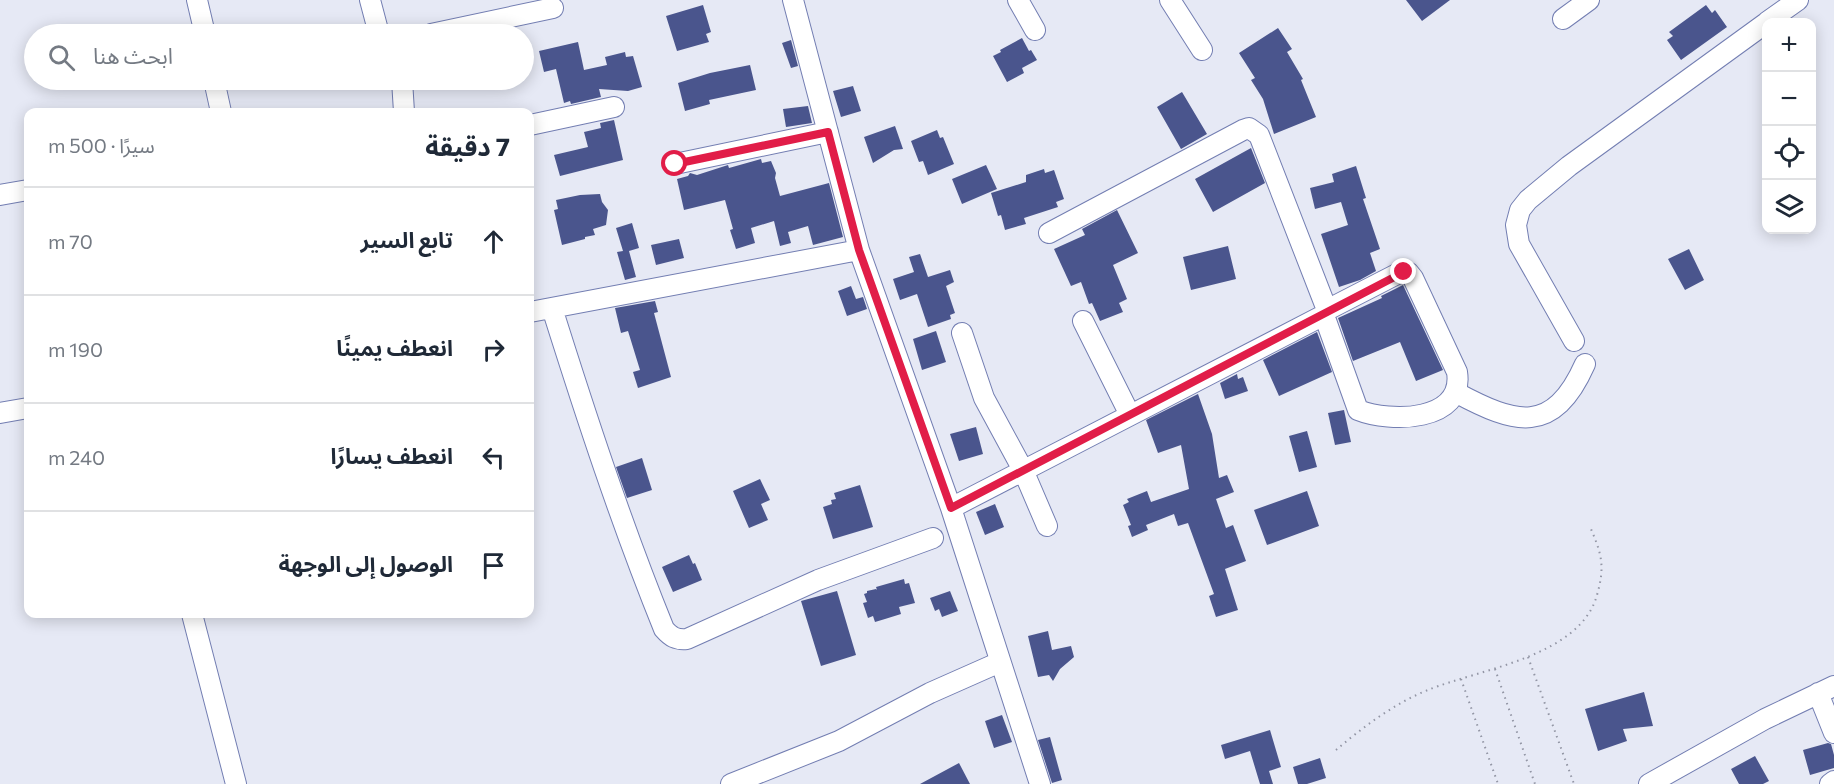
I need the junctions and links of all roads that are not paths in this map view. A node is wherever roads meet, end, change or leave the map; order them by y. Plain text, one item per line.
1 (198, 0) edge
2 (370, 0) edge
3 (793, 0) edge
4 (1018, 0) edge
5 (1170, 0) edge
6 (1589, 0) edge
7 (1798, 0) edge
8 (553, 8) dead end
9 (1774, 18) edge
10 (1563, 19) dead end
11 (203, 24) edge
12 (376, 24) edge
13 (477, 24) edge
14 (1762, 27) edge
15 (1035, 30) dead end
16 (1202, 50) dead end
17 (216, 90) edge
18 (403, 90) edge
19 (614, 107) dead end
20 (219, 108) edge
21 (404, 108) edge
22 (534, 124) edge
23 (828, 132) junction
24 (675, 164) dead end
25 (24, 191) edge
26 (0, 195) edge
27 (1049, 233) dead end
28 (859, 250) junction
29 (552, 308) junction
30 (534, 311) edge
31 (1325, 313) junction
32 (1083, 321) dead end
33 (962, 333) dead end
34 (1575, 341) dead end
35 (1585, 364) dead end
36 (1457, 393) junction
37 (24, 409) edge
38 (0, 413) edge
39 (1130, 415) junction
40 (1023, 470) junction
41 (951, 508) junction
42 (1047, 526) dead end
43 (933, 538) dead end
44 (193, 618) edge
45 (1000, 662) junction
46 (1826, 690) edge
47 (1834, 733) edge
48 (1675, 778) edge
49 (1834, 781) edge
50 (236, 784) edge
51 (731, 784) edge
52 (1040, 784) edge
53 (1649, 784) edge
54 (1830, 784) edge

1 - 11 street
2 - 12 street
3 - 23 street
4 - 15 street
5 - 16 street
6 - 10 street
7 - 9 street
8 - 13 street
14 - 34 street
17 - 20 street
18 - 21 street
19 - 22 street
23 - 24 street
23 - 28 street
25 - 26 street
27 - 31 street
28 - 29 street
28 - 41 street
29 - 30 street
29 - 43 street
31 - 36 street
31 - 36 street
31 - 39 street
32 - 39 street
33 - 40 street
35 - 36 street
37 - 38 street
39 - 40 street
40 - 41 street
40 - 42 street
41 - 45 street
44 - 50 street
45 - 51 street
45 - 52 street
46 - 47 street
46 - 48 street
48 - 53 street
49 - 54 street

